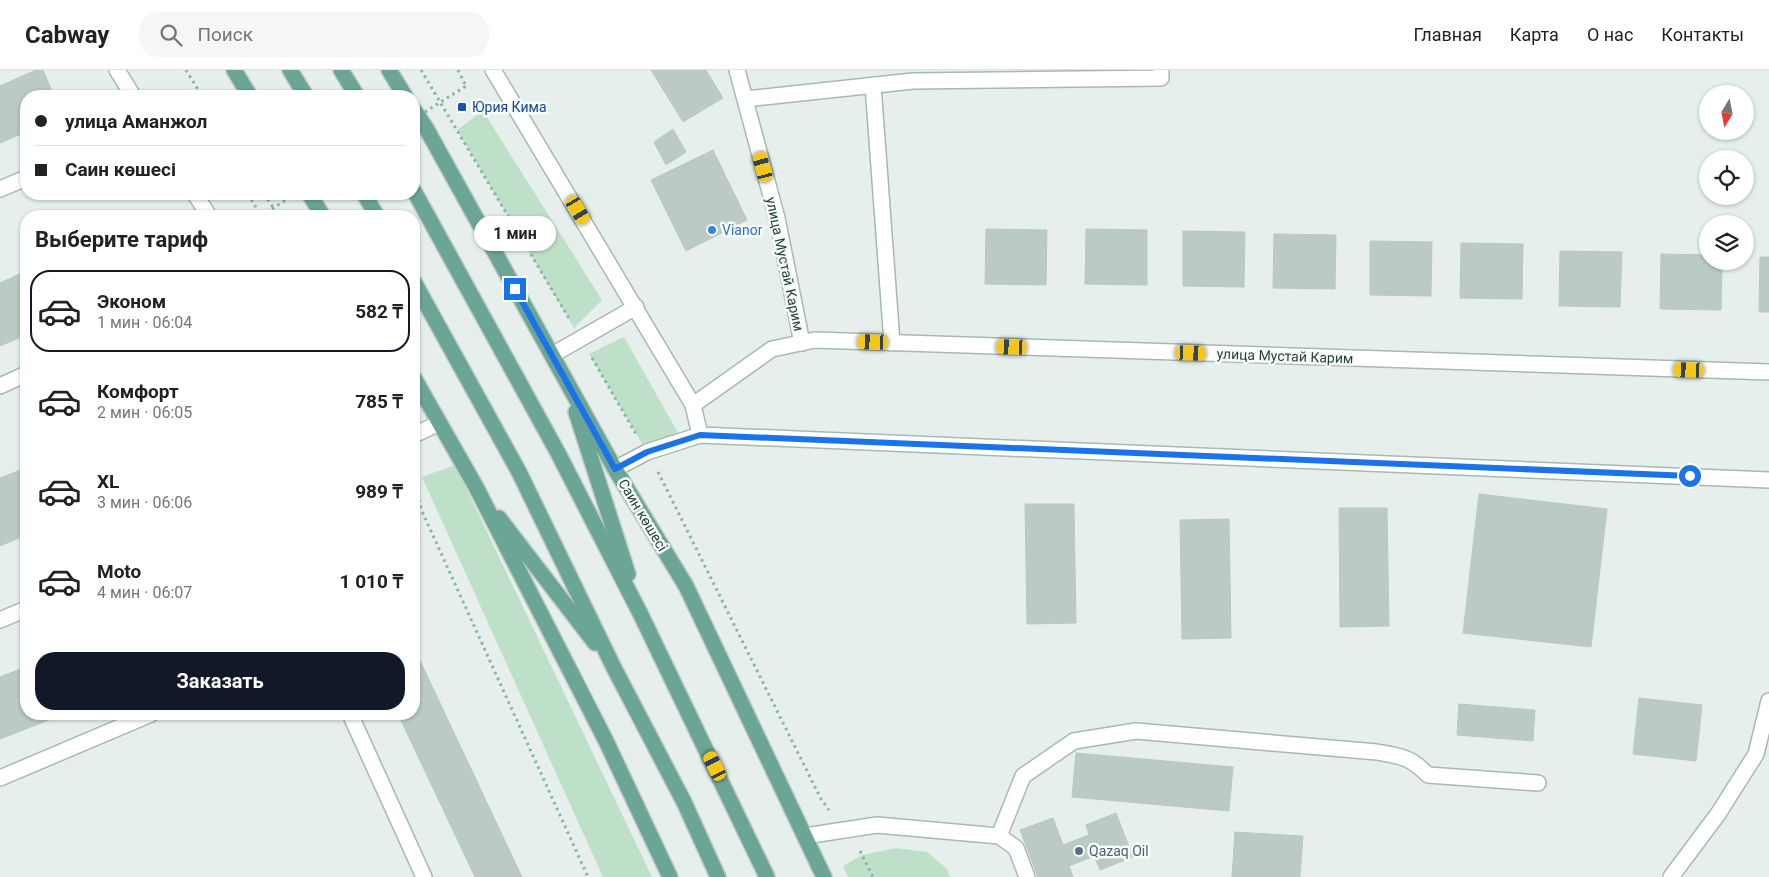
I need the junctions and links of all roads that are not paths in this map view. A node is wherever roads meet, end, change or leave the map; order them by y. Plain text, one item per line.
1 (117, 70) edge
2 (234, 70) edge
3 (242, 70) edge
4 (290, 70) edge
5 (341, 70) edge
6 (383, 70) edge
7 (389, 70) edge
8 (493, 70) edge
9 (737, 70) edge
10 (1161, 70) edge
11 (913, 75) edge
12 (873, 85) junction
13 (129, 90) edge
14 (246, 90) edge
15 (248, 90) edge
16 (302, 90) edge
17 (353, 90) edge
18 (400, 90) edge
19 (400, 90) edge
20 (744, 99) junction
21 (420, 120) edge
22 (20, 181) edge
23 (0, 189) edge
24 (419, 200) edge
25 (420, 293) edge
26 (636, 307) junction
27 (802, 343) junction
28 (892, 343) junction
29 (552, 355) junction
30 (1769, 372) edge
31 (20, 377) edge
32 (565, 380) junction
33 (0, 386) edge
34 (420, 389) edge
35 (693, 405) junction
36 (439, 423) junction
37 (420, 432) edge
38 (700, 435) junction
39 (615, 469) junction
40 (1769, 480) edge
41 (476, 487) junction
42 (20, 612) edge
43 (641, 615) junction
44 (0, 620) edge
45 (614, 668) junction
46 (1769, 701) edge
47 (138, 720) edge
48 (353, 720) edge
49 (0, 778) edge
50 (1538, 783) dead end
51 (805, 836) junction
52 (999, 836) junction
53 (424, 877) edge
54 (670, 877) edge
55 (718, 877) edge
56 (767, 877) edge
57 (824, 877) edge
58 (1027, 877) edge
59 (1671, 877) edge

1 - 13 street
2 - 14 main road
3 - 15 main road
4 - 16 main road
5 - 17 main road
6 - 18 main road
7 - 19 main road
8 - 26 street
9 - 20 street, улица Мустай Карим
10 - 11 street
11 - 12 street
12 - 20 street
12 - 28 street
20 - 27 street, улица Мустай Карим
21 - 29 main road, Саин көшесі
22 - 23 street
24 - 43 main road
25 - 45 main road
26 - 29 street
26 - 35 street
27 - 28 street, улица Мустай Карим
27 - 35 street, улица Мустай Карим
28 - 30 street, улица Мустай Карим
29 - 32 main road, Саин көшесі
31 - 33 street
32 - 39 main road, Саин көшесі
32 - 43 main road
34 - 36 main road
35 - 38 street
36 - 37 street
36 - 41 main road
38 - 39 street
38 - 40 street
39 - 51 main road, Саин көшесі
41 - 45 main road
41 - 54 main road
42 - 44 street
43 - 56 main road
45 - 55 main road
46 - 59 street
47 - 49 street
48 - 53 street
50 - 52 street
51 - 52 street
51 - 57 main road, Саин көшесі
52 - 58 street

